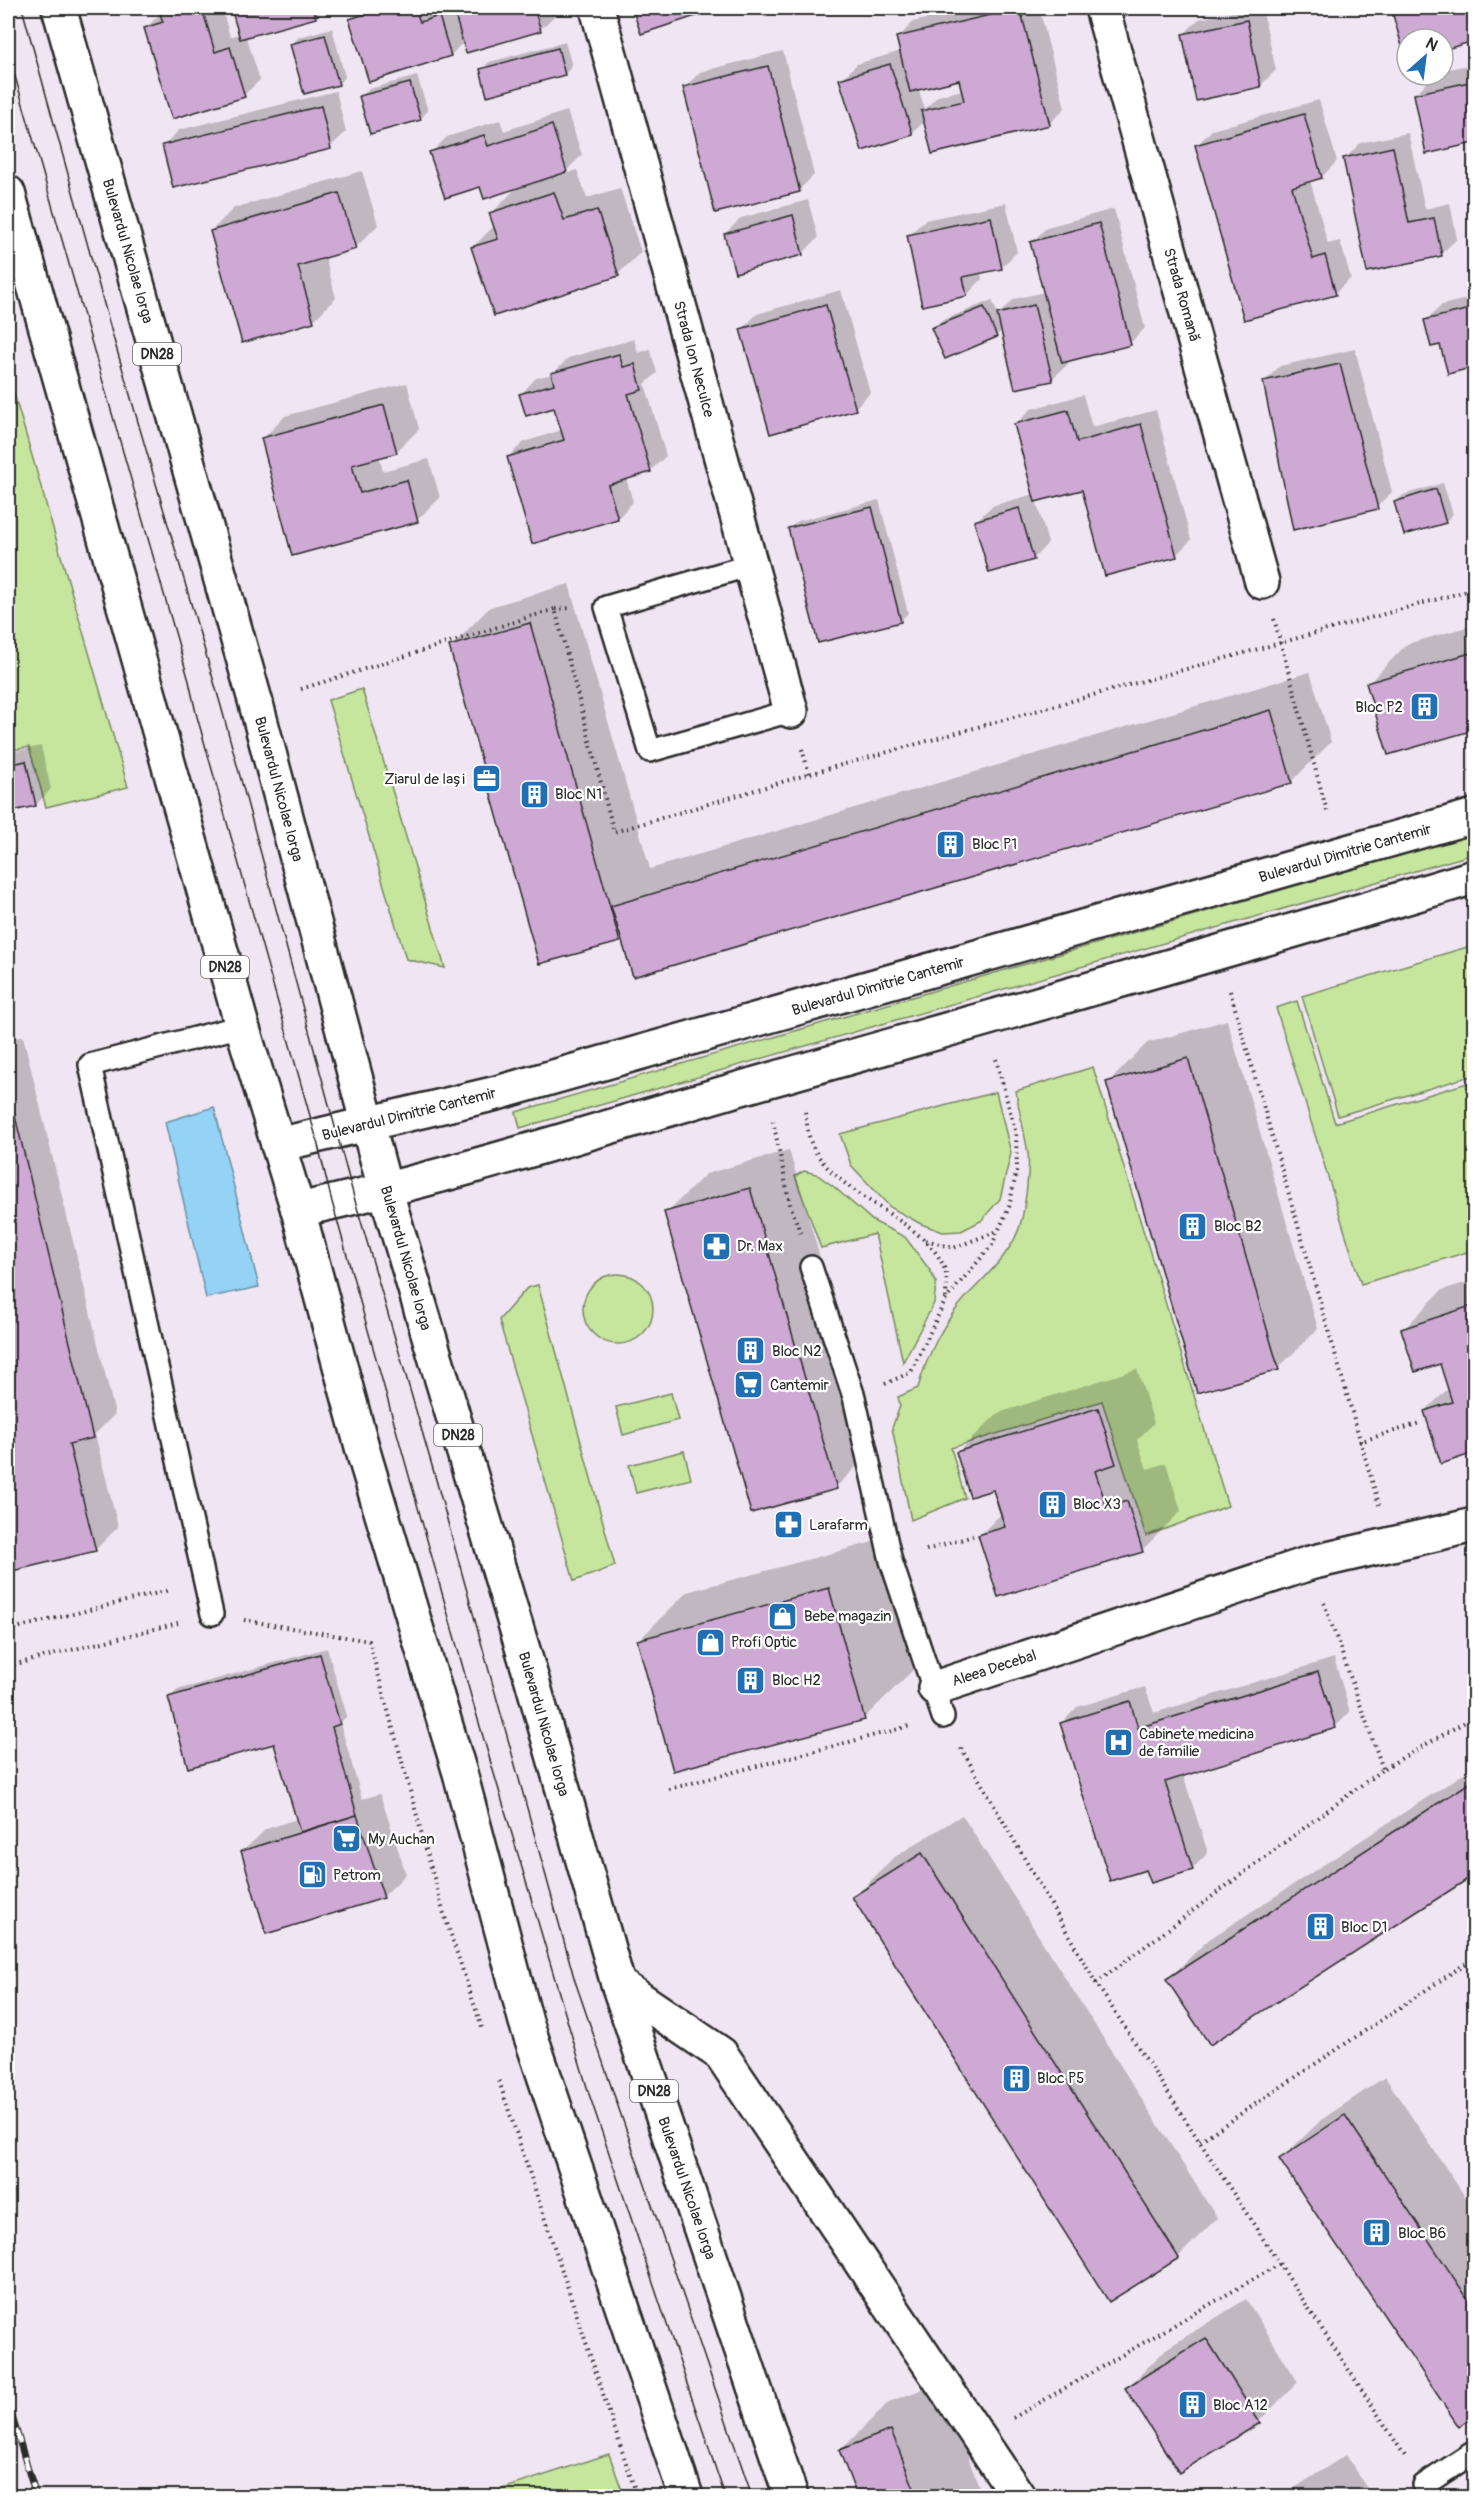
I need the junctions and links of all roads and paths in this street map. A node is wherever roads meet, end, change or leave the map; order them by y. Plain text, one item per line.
1 (59, 8) edge
2 (597, 8) edge
3 (1102, 8) edge
4 (8, 194) edge
5 (751, 565) junction
6 (1262, 582) dead end
7 (1474, 589) edge
8 (1281, 643) junction
9 (301, 688) dead end
10 (791, 711) joint
11 (1474, 816) edge
12 (1339, 855) junction
13 (1474, 878) edge
14 (8, 887) edge
15 (8, 901) edge
16 (1220, 954) junction
17 (986, 1020) junction
18 (242, 1026) junction
19 (797, 1072) junction
20 (764, 1082) junction
21 (369, 1124) junction
22 (278, 1145) junction
23 (385, 1189) junction
24 (298, 1210) junction
25 (998, 1231) junction
26 (925, 1240) junction
27 (811, 1267) joint
28 (946, 1299) junction
29 (854, 1397) junction
30 (1420, 1423) dead end
31 (1359, 1442) junction
32 (1474, 1525) edge
33 (973, 1536) dead end
34 (1391, 1543) junction
35 (891, 1561) junction
36 (1310, 1563) junction
37 (206, 1581) junction
38 (212, 1614) junction
39 (8, 1630) edge
40 (8, 1666) edge
41 (939, 1702) junction
42 (1474, 1717) edge
43 (402, 1758) dead end
44 (1383, 1769) junction
45 (669, 1789) dead end
46 (1474, 1958) edge
47 (1096, 1983) junction
48 (618, 1984) junction
49 (1200, 2141) junction
50 (1280, 2264) junction
51 (979, 2439) junction
52 (1474, 2452) edge
53 (1424, 2485) joint
54 (686, 2496) edge
55 (791, 2496) edge
56 (1018, 2496) edge

1 - 21 main road, Bulevardul Nicolae Iorga / DN28
2 - 5 main road, Strada Ion Neculce
3 - 6 main road, Strada Romană
4 - 18 main road, DN28
5 - 10 main road, Strada Ion Neculce
5 - 10 lane
7 - 8 path
8 - 9 path
8 - 12 path
11 - 12 main road, Bulevardul Dimitrie Cantemir
12 - 21 main road, Bulevardul Dimitrie Cantemir
13 - 16 main road
14 - 15 path
16 - 17 main road
16 - 31 path
17 - 19 main road
17 - 25 path
18 - 22 main road, DN28
18 - 37 lane
19 - 20 main road
19 - 26 path
20 - 23 main road
20 - 27 path
21 - 22 main road, Bulevardul Dimitrie Cantemir
21 - 23 main road, Bulevardul Nicolae Iorga / DN28
22 - 24 main road, DN28
23 - 24 main road
23 - 48 main road, Bulevardul Nicolae Iorga / DN28
24 - 54 main road, DN28
25 - 26 path
25 - 28 path
26 - 28 path
27 - 29 lane, Aleea Decebal
28 - 29 path
29 - 35 lane, Aleea Decebal
30 - 31 path
31 - 34 path
32 - 34 main road, Aleea Decebal
33 - 35 path
34 - 36 main road, Aleea Decebal
35 - 41 lane, Aleea Decebal
36 - 41 main road, Aleea Decebal
36 - 44 path
37 - 38 lane
37 - 39 path
38 - 40 path
38 - 43 path
41 - 45 path
41 - 47 path
42 - 44 path
44 - 47 path
46 - 49 path
47 - 49 path
48 - 51 main road
48 - 55 main road, Bulevardul Nicolae Iorga / DN28
49 - 50 path
50 - 51 path
50 - 53 path
51 - 56 main road
52 - 53 lane

